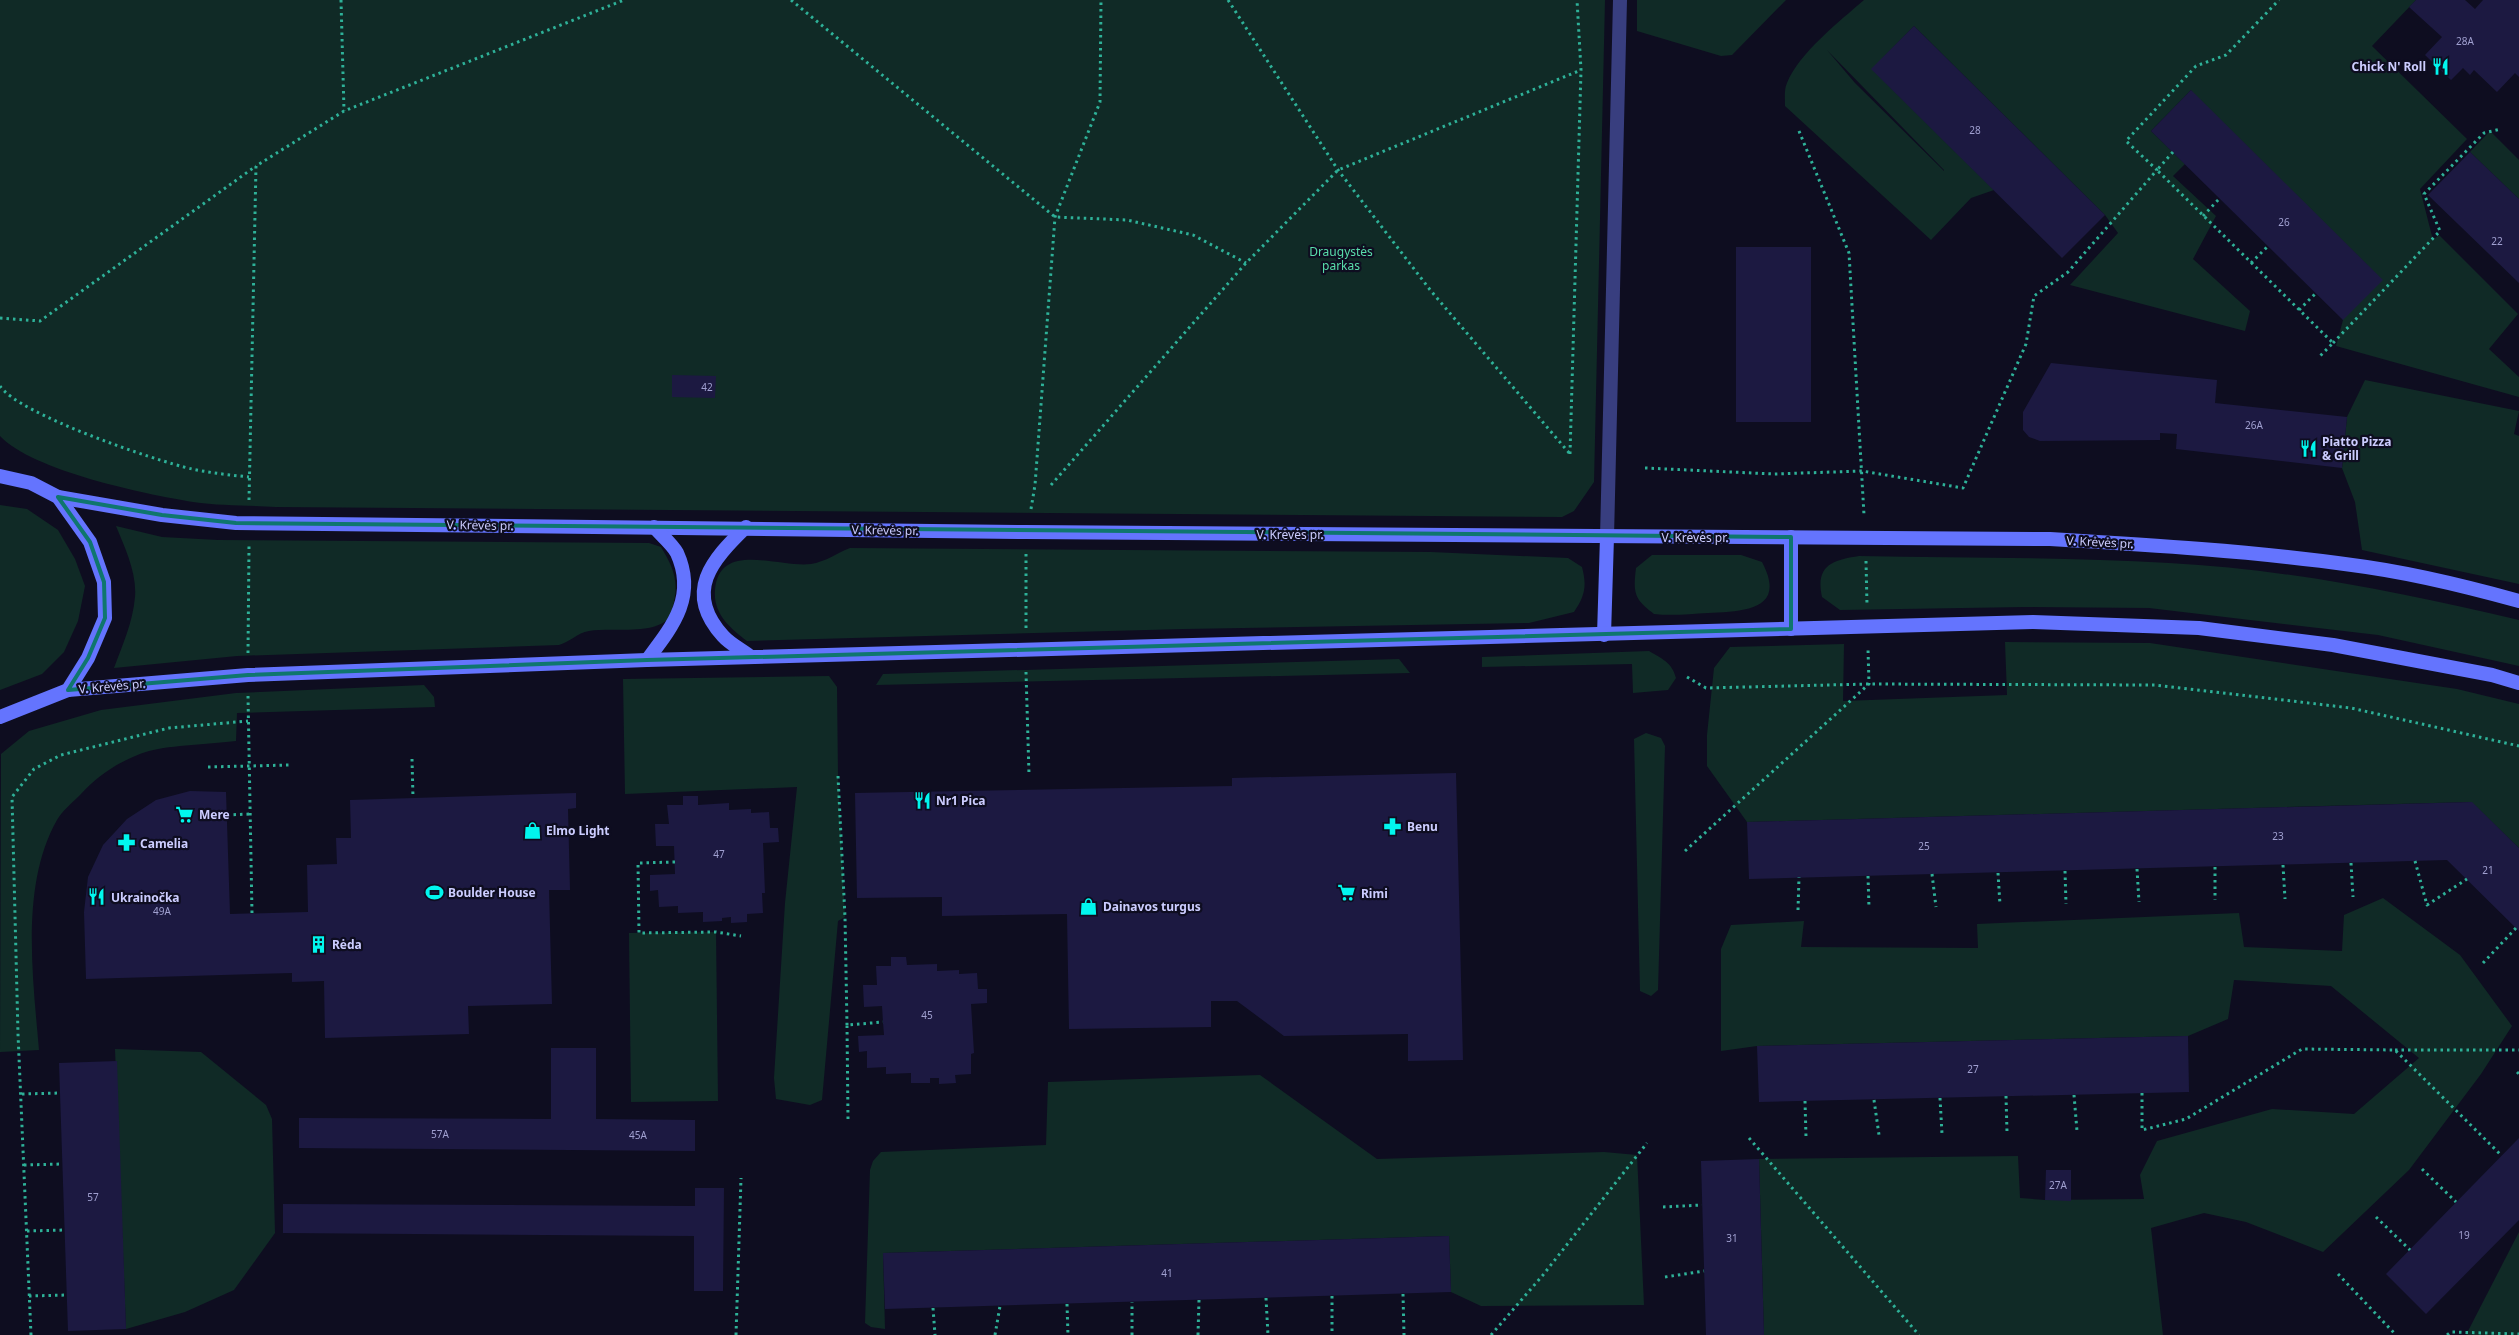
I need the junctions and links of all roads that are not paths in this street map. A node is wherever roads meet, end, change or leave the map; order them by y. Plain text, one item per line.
1 (1620, 0) edge
2 (0, 476) edge
3 (58, 497) junction
4 (654, 527) junction
5 (746, 528) junction
6 (1607, 537) junction
7 (1791, 537) junction
8 (2519, 601) edge
9 (1792, 629) junction
10 (1604, 635) junction
11 (751, 657) junction
12 (647, 660) junction
13 (2519, 683) edge
14 (68, 690) junction
15 (0, 717) edge

1 - 6 street
2 - 3 main road
3 - 4 main road, V. Krėvės pr.
3 - 14 main road
4 - 5 main road, V. Krėvės pr.
4 - 12 main road
5 - 6 main road, V. Krėvės pr.
5 - 11 main road
6 - 7 main road, V. Krėvės pr.
6 - 10 main road
7 - 8 main road, V. Krėvės pr.
7 - 9 main road
9 - 10 main road, V. Krėvės pr.
9 - 13 main road, V. Krėvės pr.
10 - 11 main road, V. Krėvės pr.
11 - 12 main road, V. Krėvės pr.
12 - 14 main road, V. Krėvės pr.
14 - 15 main road, V. Krėvės pr.

